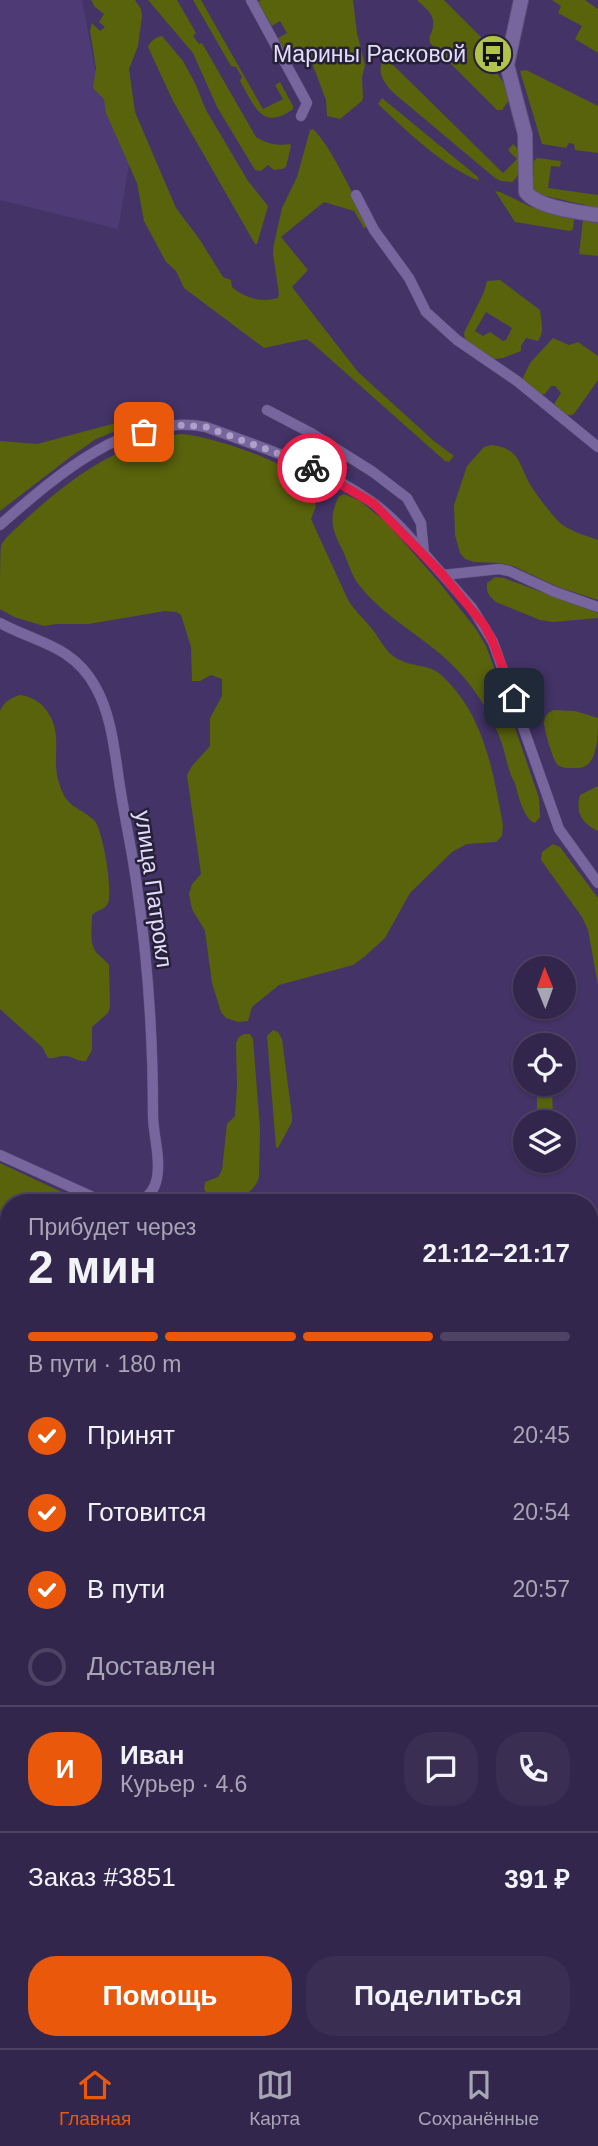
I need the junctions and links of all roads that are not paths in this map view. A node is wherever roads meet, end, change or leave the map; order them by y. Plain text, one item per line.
1 (250, 0) edge
2 (521, 0) edge
3 (301, 116) dead end
4 (356, 195) dead end
5 (598, 215) edge
6 (267, 410) dead end
7 (598, 447) edge
8 (0, 525) edge
9 (424, 554) junction
10 (443, 575) junction
11 (598, 607) edge
12 (4, 625) edge
13 (598, 883) edge
14 (0, 1155) edge
15 (86, 1194) edge
16 (150, 1194) edge

1 - 3 street
2 - 5 street
4 - 7 street
6 - 9 street
8 - 9 street
9 - 10 street
10 - 11 street
10 - 13 street
12 - 16 street, улица Патрокл
14 - 15 street

